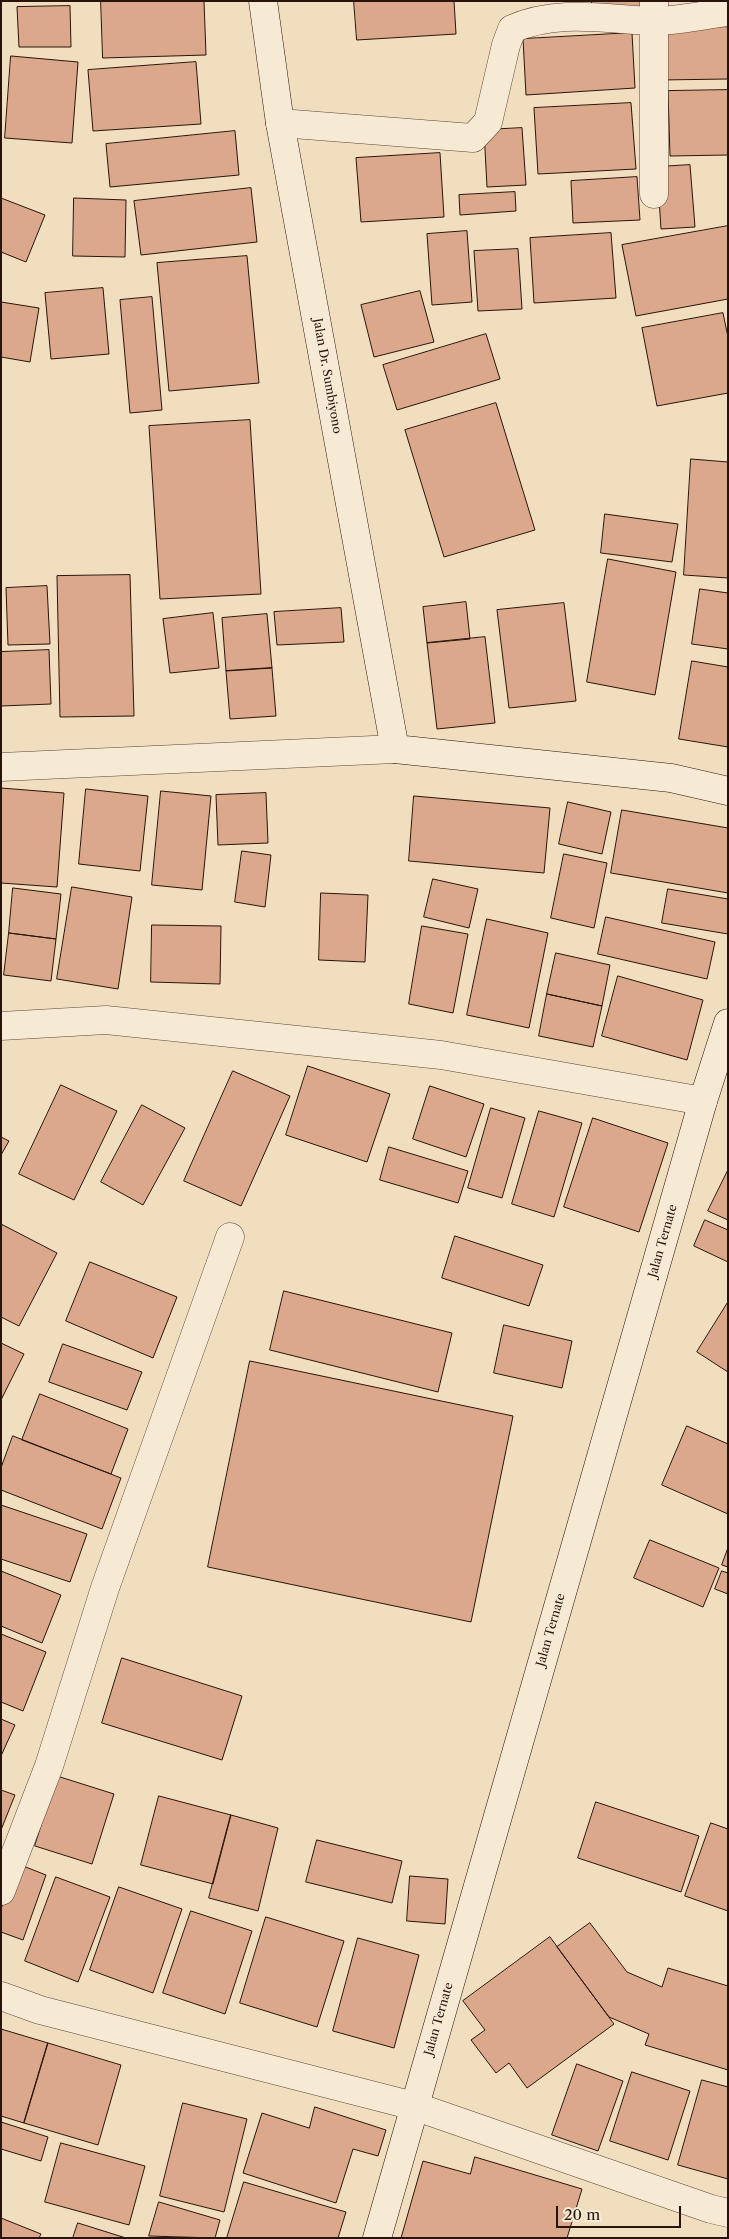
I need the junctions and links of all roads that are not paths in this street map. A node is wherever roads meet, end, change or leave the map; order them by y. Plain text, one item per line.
1 (263, 1) edge
2 (654, 11) edge
3 (728, 12) edge
4 (280, 123) junction
5 (654, 194) dead end
6 (395, 749) junction
7 (1, 767) edge
8 (728, 791) edge
9 (728, 1023) edge
10 (1, 1026) edge
11 (703, 1101) junction
12 (230, 1237) dead end
13 (1, 1891) edge
14 (1, 1996) edge
15 (414, 2106) junction
16 (728, 2213) edge
17 (377, 2238) edge

1 - 4 street, Jalan Dr. Sumbiyono
2 - 3 street
2 - 4 street
2 - 5 street
4 - 6 street, Jalan Dr. Sumbiyono
6 - 7 street
6 - 8 street
9 - 11 street, Jalan Ternate
10 - 11 street
11 - 15 street, Jalan Ternate
12 - 13 street
14 - 15 street
15 - 16 street
15 - 17 street, Jalan Ternate

